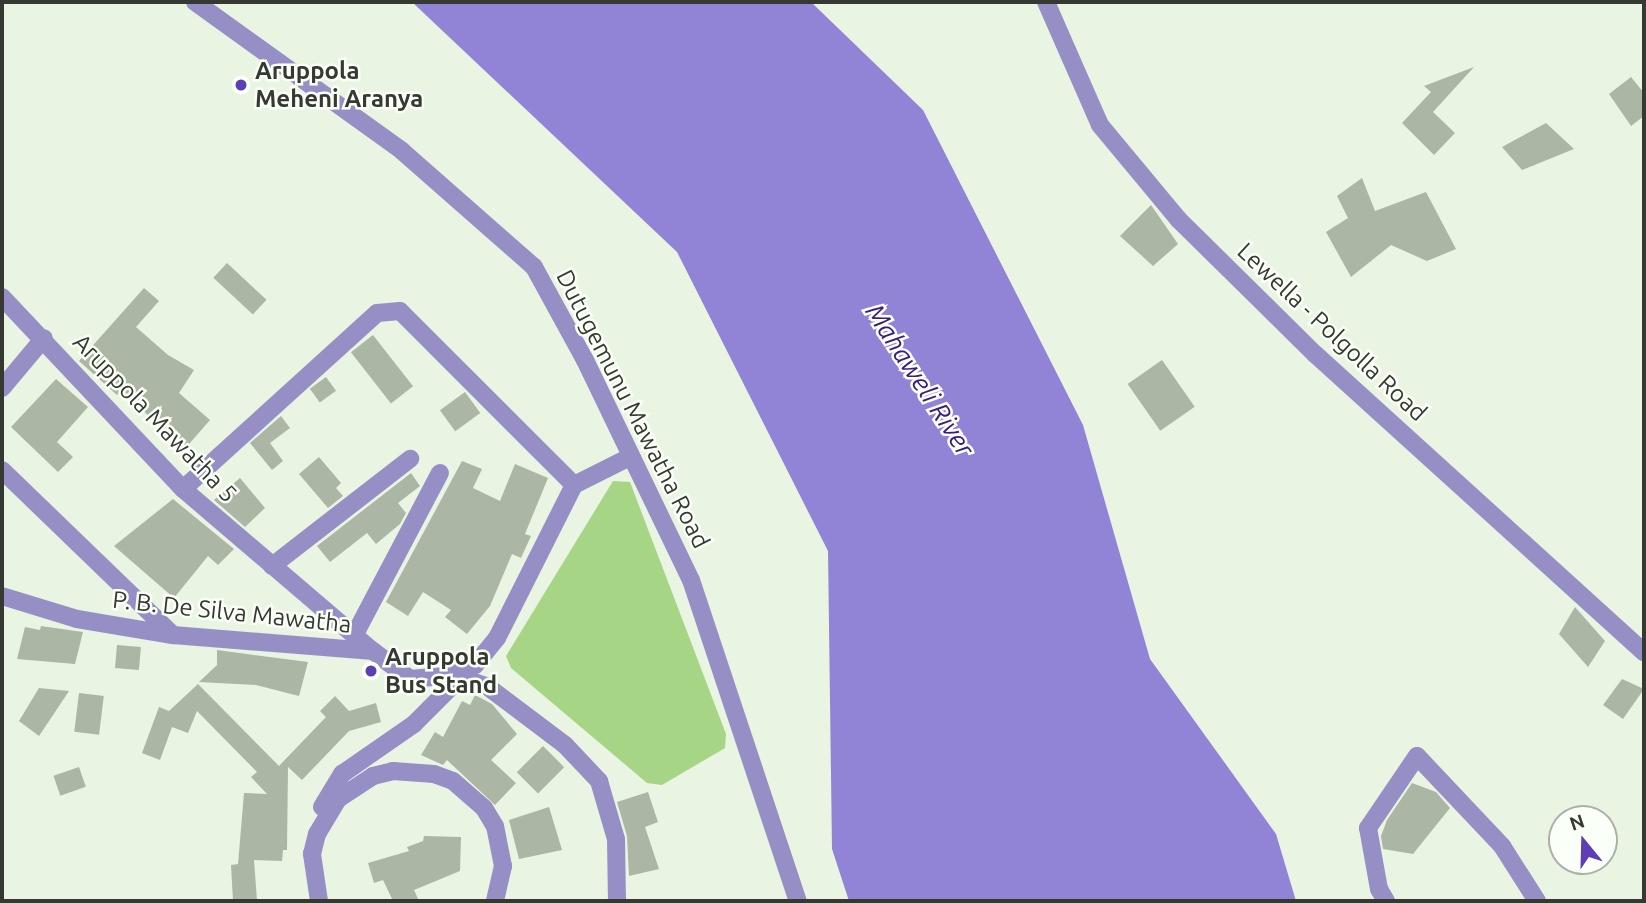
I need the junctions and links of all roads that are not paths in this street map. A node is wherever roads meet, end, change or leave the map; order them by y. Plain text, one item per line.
1 (195, 2) edge
2 (1046, 2) edge
3 (2, 297) edge
4 (44, 338) junction
5 (2, 388) edge
6 (630, 457) junction
7 (410, 459) dead end
8 (2, 470) edge
9 (440, 474) dead end
10 (574, 485) junction
11 (183, 489) junction
12 (272, 566) junction
13 (2, 596) edge
14 (355, 634) junction
15 (173, 635) junction
16 (373, 651) junction
17 (1644, 652) edge
18 (471, 672) junction
19 (317, 834) junction
20 (319, 901) edge
21 (495, 901) edge
22 (617, 901) edge
23 (798, 901) edge
24 (1386, 901) edge
25 (1537, 901) edge

1 - 6 street, Dutugemunu Mawatha Road
2 - 17 street, Lewella - Polgolla Road
3 - 4 street, Aruppola Mawatha 5
4 - 5 street
4 - 11 street, Aruppola Mawatha 5
6 - 10 street
6 - 23 street, Dutugemunu Mawatha Road
7 - 12 street
8 - 15 street
9 - 14 street
10 - 11 street
10 - 18 street
11 - 12 street, Aruppola Mawatha 5
12 - 14 street, Aruppola Mawatha 5
13 - 15 street, P. B. De Silva Mawatha
14 - 16 street, Aruppola Mawatha 5
15 - 16 street, P. B. De Silva Mawatha
16 - 18 street, P. B. De Silva Mawatha
18 - 19 street
18 - 22 street
19 - 20 street
19 - 21 street
24 - 25 street

